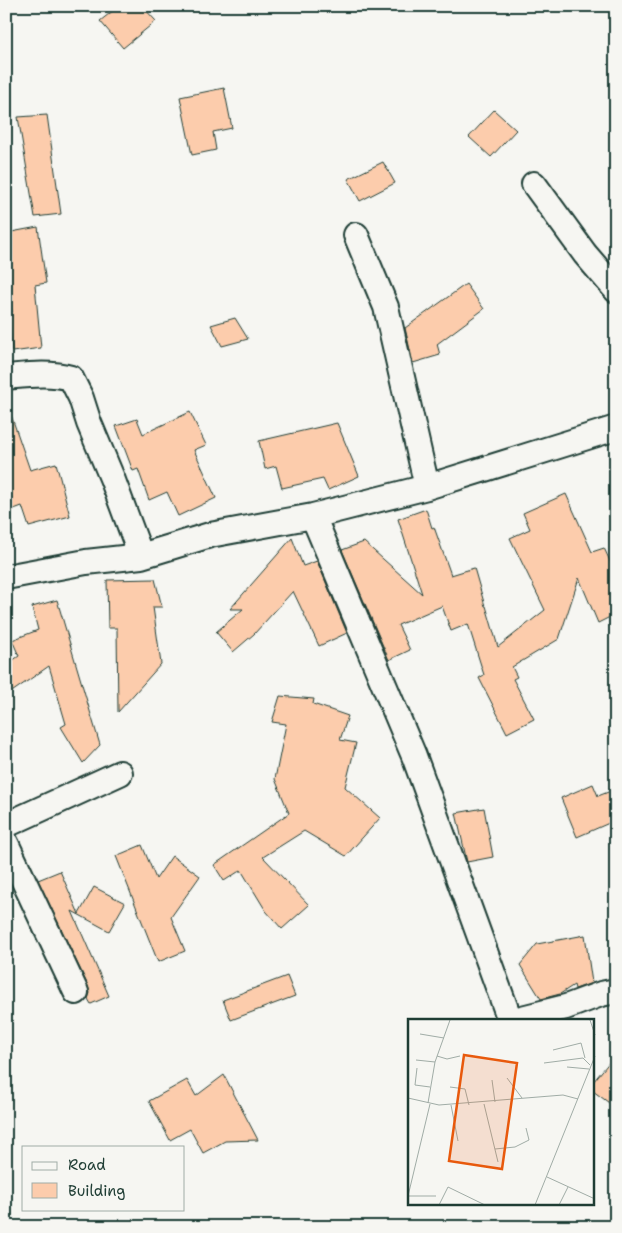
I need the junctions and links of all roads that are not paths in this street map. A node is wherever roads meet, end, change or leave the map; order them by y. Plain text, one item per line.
1 (534, 184) dead end
2 (356, 236) dead end
3 (616, 290) edge
4 (6, 377) edge
5 (616, 428) edge
6 (427, 487) junction
7 (313, 516) junction
8 (141, 556) junction
9 (6, 576) edge
10 (120, 773) dead end
11 (6, 825) edge
12 (6, 843) edge
13 (616, 991) edge
14 (76, 992) dead end
15 (512, 1019) edge
16 (516, 1019) edge

1 - 3 street
2 - 6 street
4 - 8 street
5 - 6 street
6 - 7 street
7 - 8 street
7 - 15 street
8 - 9 street
10 - 11 street
12 - 14 street
13 - 16 street

